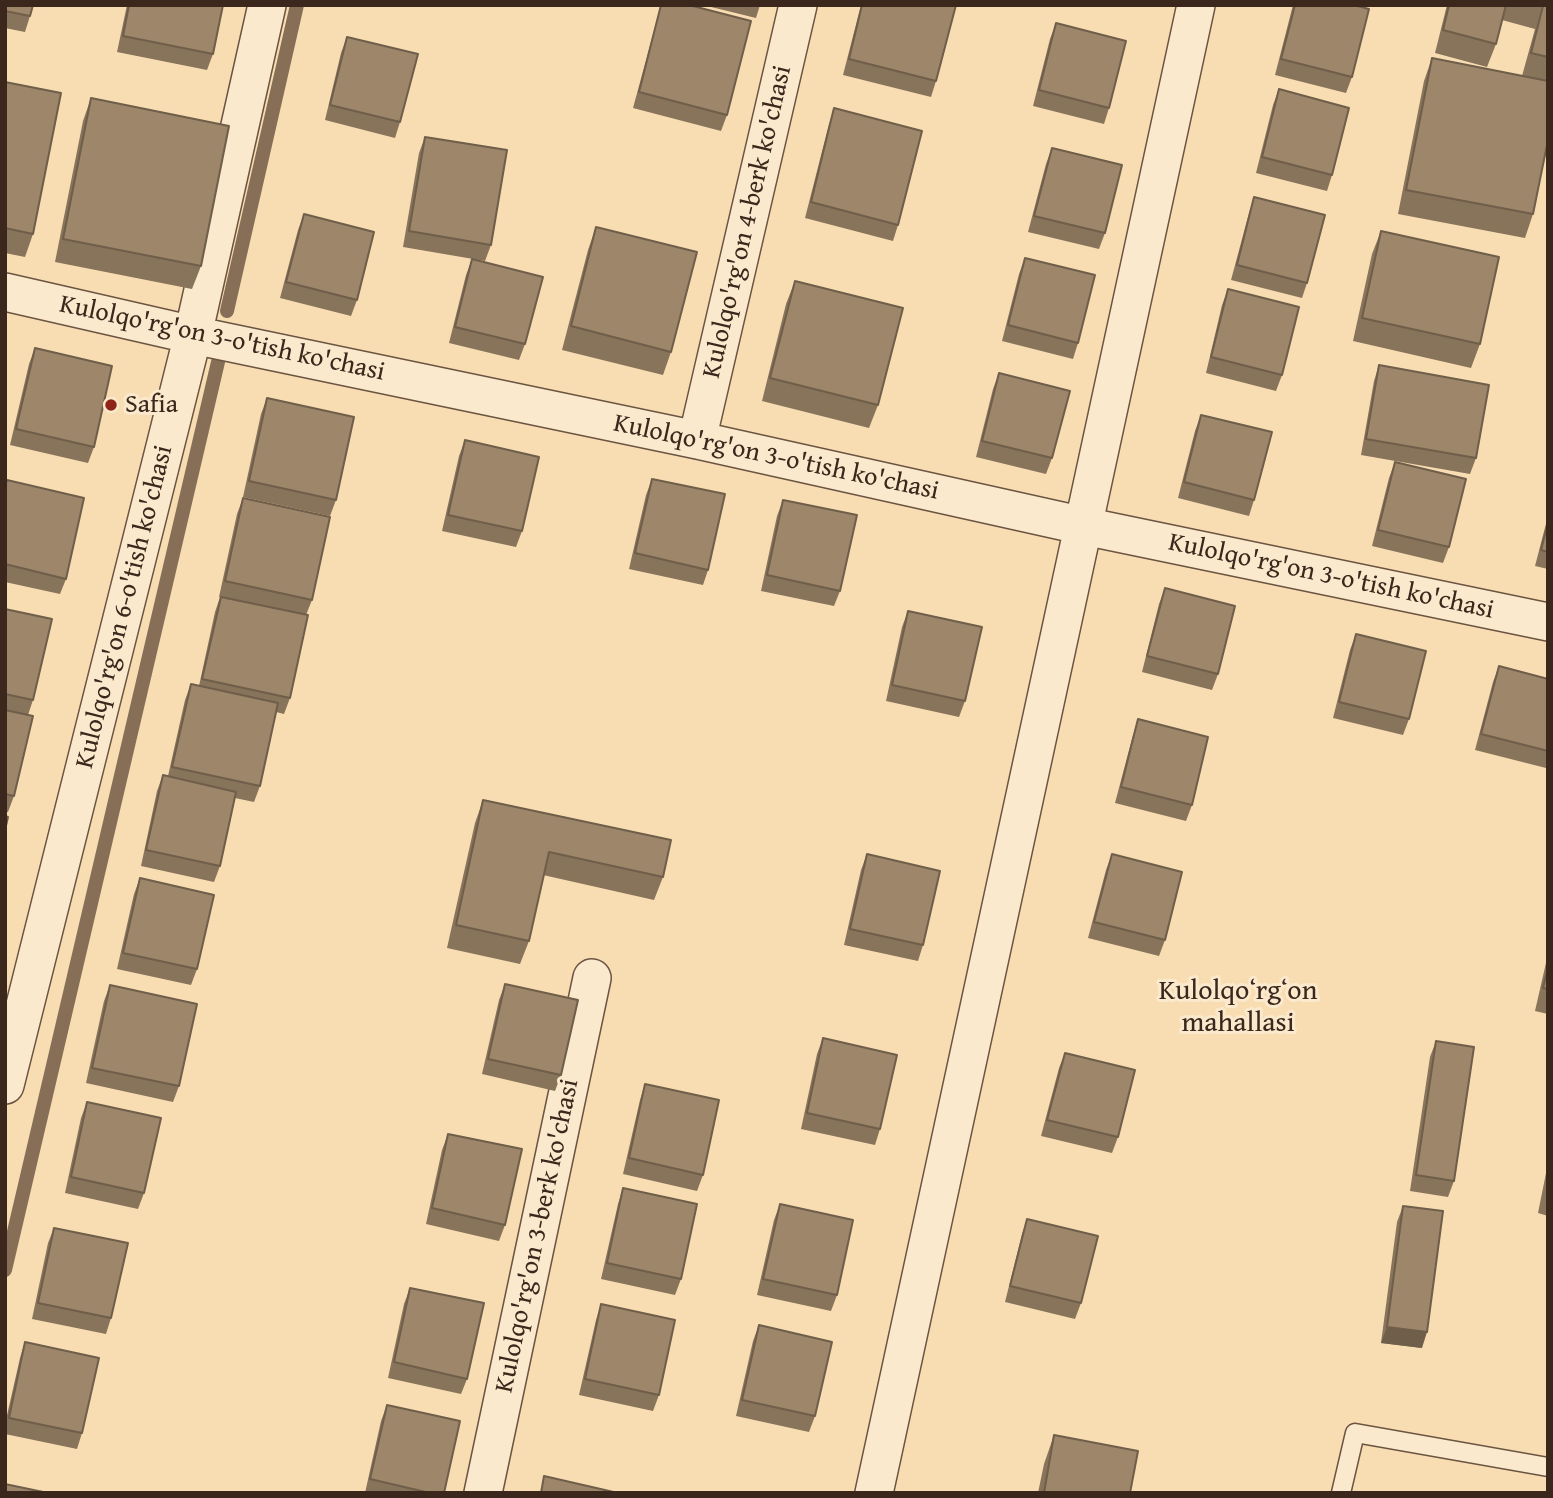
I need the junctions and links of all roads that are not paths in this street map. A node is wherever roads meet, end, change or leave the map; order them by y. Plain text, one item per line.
1 (267, 5) edge
2 (798, 5) edge
3 (1196, 5) edge
4 (5, 292) edge
5 (193, 335) junction
6 (697, 440) junction
7 (1084, 526) junction
8 (1548, 622) edge
9 (592, 978) dead end
10 (5, 1085) edge
11 (1548, 1466) edge
12 (483, 1493) edge
13 (874, 1493) edge
14 (1341, 1493) edge

1 - 5 street, Kulolqo'rg'on 6-o'tish ko'chasi
2 - 6 street, Kulolqo'rg'on 4-berk ko'chasi
3 - 7 street
4 - 5 street, Kulolqo'rg'on 3-o'tish ko'chasi
5 - 6 street, Kulolqo'rg'on 3-o'tish ko'chasi
5 - 10 street, Kulolqo'rg'on 6-o'tish ko'chasi
6 - 7 street, Kulolqo'rg'on 3-o'tish ko'chasi
7 - 8 street, Kulolqo'rg'on 3-o'tish ko'chasi
7 - 13 street
9 - 12 street, Kulolqo'rg'on 3-berk ko'chasi
11 - 14 lane

